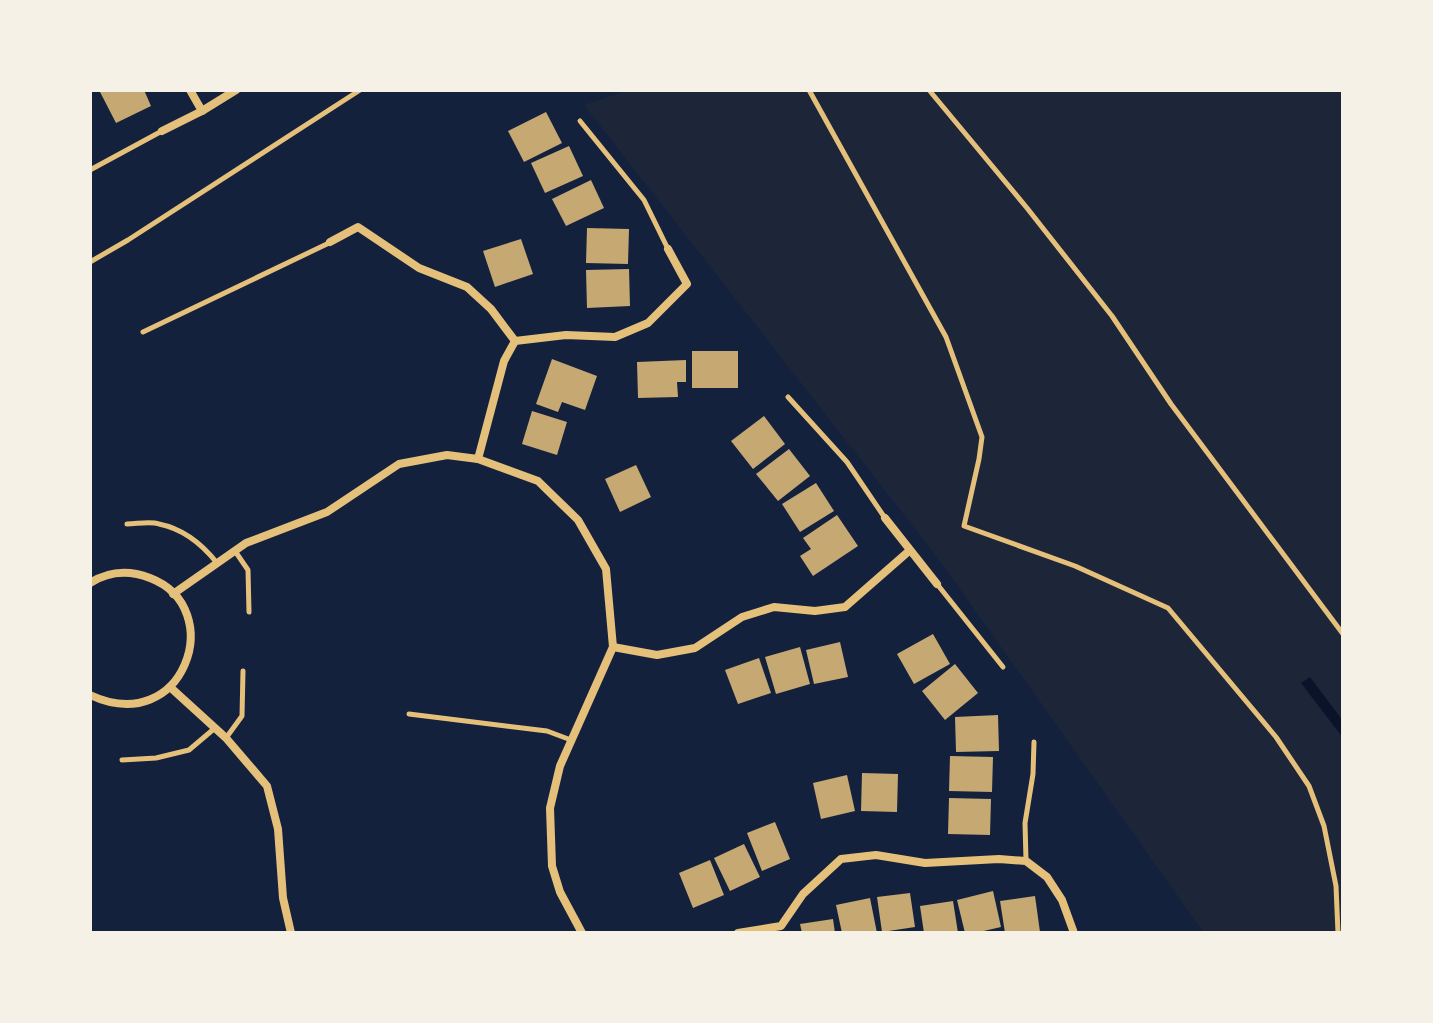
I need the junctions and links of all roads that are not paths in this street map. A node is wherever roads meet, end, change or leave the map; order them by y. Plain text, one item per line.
1 (190, 90) edge
2 (236, 90) edge
3 (202, 111) junction
4 (580, 121) dead end
5 (162, 131) joint
6 (90, 170) edge
7 (330, 242) joint
8 (668, 249) joint
9 (143, 332) dead end
10 (515, 341) junction
11 (788, 397) dead end
12 (478, 459) junction
13 (885, 518) joint
14 (127, 524) dead end
15 (235, 551) junction
16 (909, 551) junction
17 (217, 563) junction
18 (90, 583) edge
19 (937, 584) joint
20 (173, 594) junction
21 (249, 612) dead end
22 (613, 647) junction
23 (1003, 667) dead end
24 (243, 671) dead end
25 (170, 687) junction
26 (90, 695) edge
27 (409, 714) dead end
28 (215, 728) junction
29 (226, 738) junction
30 (571, 740) junction
31 (1034, 742) dead end
32 (122, 760) dead end
33 (1026, 861) junction
34 (291, 933) edge
35 (582, 933) edge
36 (738, 933) edge
37 (1074, 933) edge

1 - 3 street
2 - 3 street
3 - 5 street
4 - 8 lane
5 - 6 lane
7 - 9 lane
7 - 10 street
8 - 10 street
10 - 12 street
11 - 13 lane
12 - 15 street
12 - 22 street
13 - 16 street
14 - 17 lane
15 - 17 street
15 - 21 lane
16 - 19 street
16 - 22 street
17 - 20 street
18 - 20 street
19 - 23 lane
20 - 25 street
22 - 30 street
24 - 29 lane
25 - 26 street
25 - 28 street
27 - 30 lane
28 - 29 street
28 - 32 lane
29 - 34 street
30 - 35 street
31 - 33 lane
33 - 36 street
33 - 37 street

